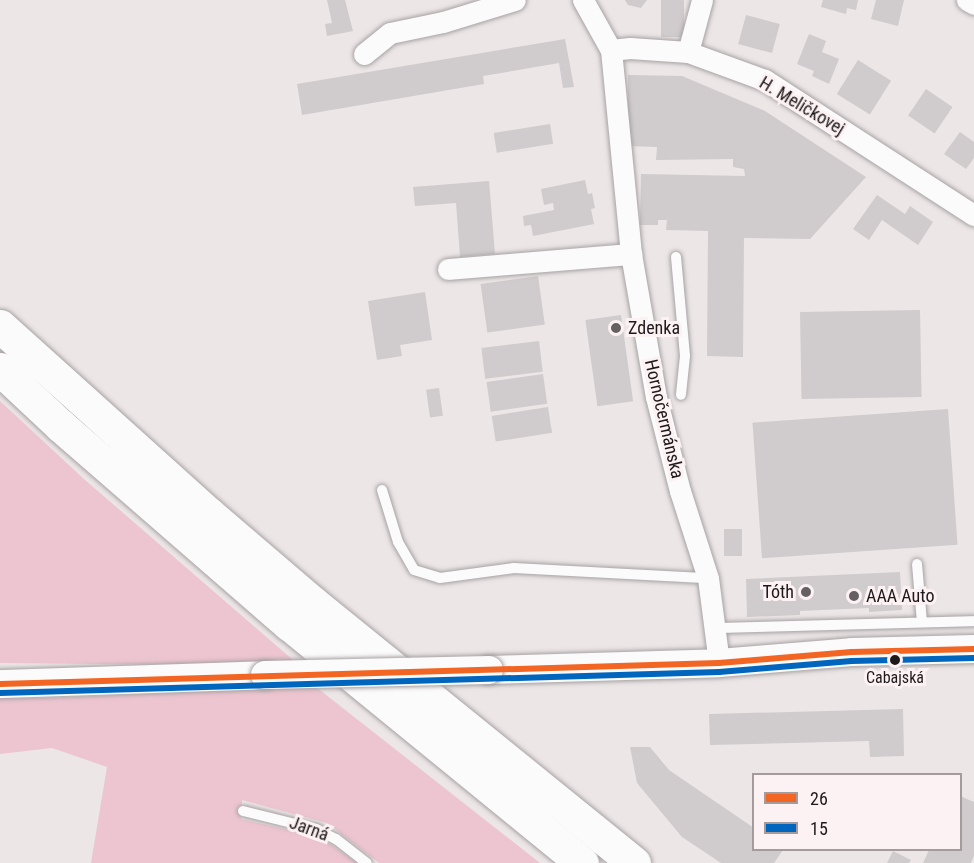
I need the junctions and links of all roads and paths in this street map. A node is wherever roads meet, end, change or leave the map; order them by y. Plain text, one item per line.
1 (515, 0) edge
2 (583, 0) edge
3 (702, 0) edge
4 (967, 0) edge
5 (974, 4) edge
6 (611, 50) junction
7 (688, 52) junction
8 (364, 54) dead end
9 (972, 210) edge
10 (631, 254) junction
11 (676, 257) dead end
12 (448, 269) dead end
13 (0, 326) edge
14 (0, 369) edge
15 (681, 396) dead end
16 (382, 490) dead end
17 (917, 564) dead end
18 (708, 578) junction
19 (974, 621) edge
20 (922, 622) junction
21 (715, 628) junction
22 (974, 649) edge
23 (719, 663) junction
24 (0, 684) edge
25 (243, 811) dead end
26 (367, 863) edge
27 (582, 863) edge
28 (634, 863) edge

1 - 8 street
2 - 6 street, Hornočermánska
3 - 7 street
4 - 5 street
6 - 7 street, H. Meličkovej
6 - 10 street, Hornočermánska
7 - 9 street, H. Meličkovej
10 - 12 street
10 - 18 street, Hornočermánska
11 - 15 lane
13 - 28 highway
14 - 27 highway
16 - 18 lane
17 - 20 lane
18 - 21 street, Hornočermánska
19 - 20 lane
20 - 21 lane
21 - 23 street, Hornočermánska
22 - 23 main road
23 - 24 main road, bridge
25 - 26 lane, Jarná

